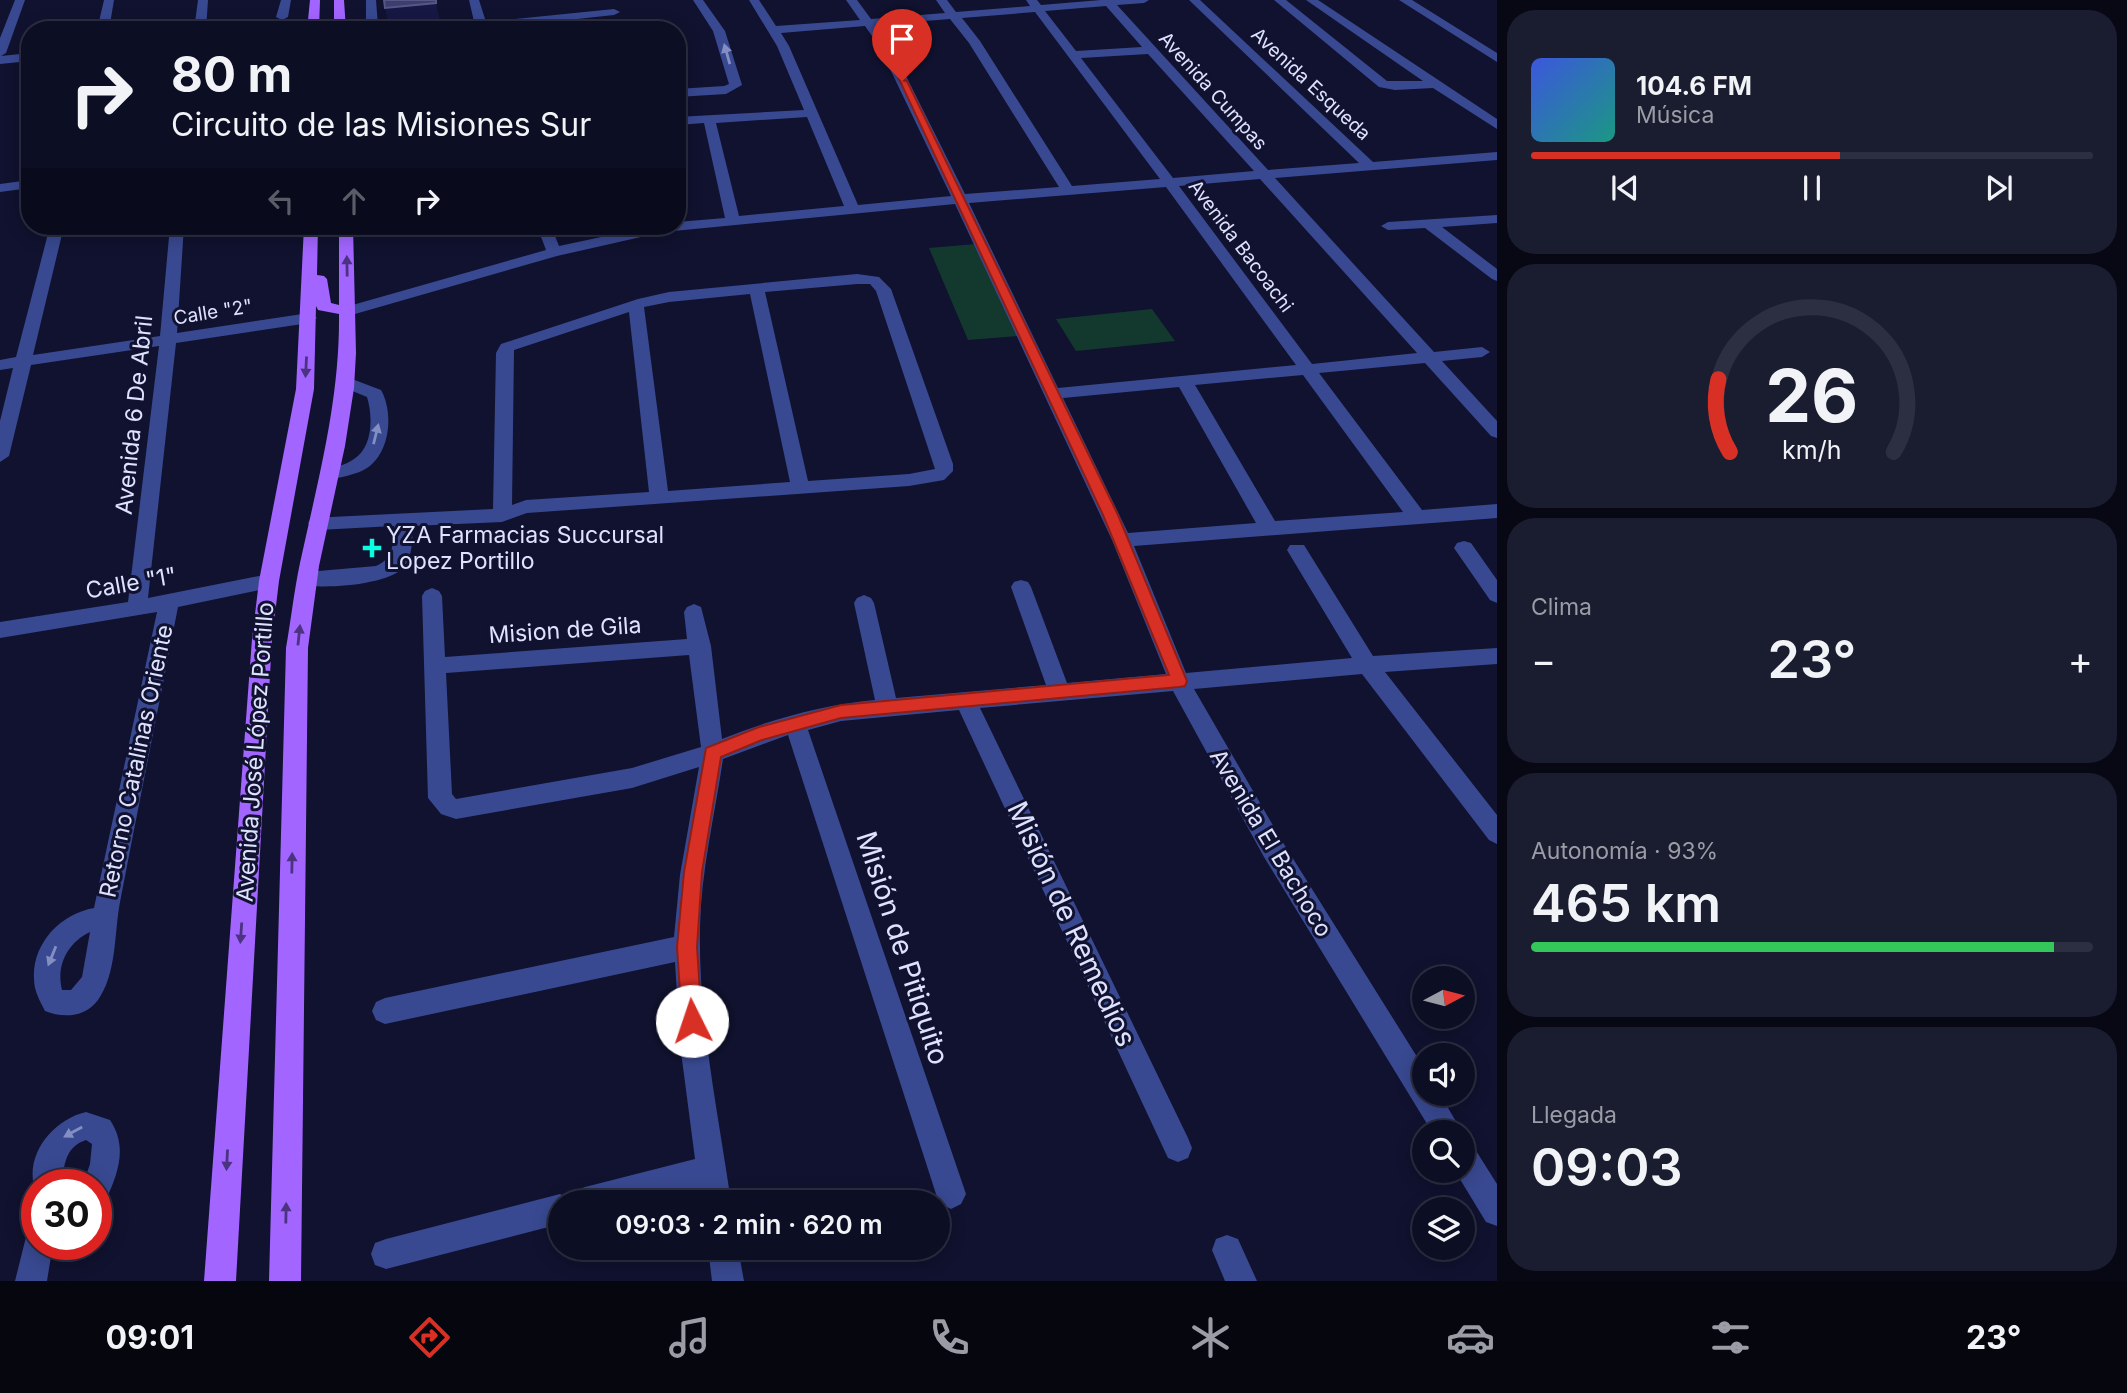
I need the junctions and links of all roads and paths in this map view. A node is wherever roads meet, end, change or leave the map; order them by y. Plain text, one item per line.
1 (20, 0) edge
2 (109, 0) edge
3 (203, 0) edge
4 (286, 0) edge
5 (315, 0) edge
6 (339, 0) edge
7 (371, 0) edge
8 (474, 0) edge
9 (608, 0) edge
10 (698, 0) edge
11 (754, 0) edge
12 (851, 0) edge
13 (940, 0) edge
14 (1144, 0) edge
15 (1194, 0) edge
16 (1279, 0) edge
17 (1311, 0) edge
18 (1404, 0) edge
19 (1108, 2) edge
20 (1035, 4) edge
21 (954, 14) junction
22 (282, 18) dead end
23 (105, 21) edge
24 (201, 21) edge
25 (314, 21) edge
26 (340, 21) edge
27 (372, 21) edge
28 (480, 21) edge
29 (560, 21) edge
30 (869, 22) junction
31 (775, 30) junction
32 (1150, 50) junction
33 (0, 53) edge
34 (1074, 55) junction
35 (21, 58) edge
36 (1497, 58) edge
37 (0, 60) edge
38 (1435, 84) junction
39 (686, 92) edge
40 (812, 113) junction
41 (709, 119) junction
42 (686, 120) edge
43 (1497, 125) edge
44 (1497, 156) edge
45 (1371, 167) junction
46 (1265, 176) junction
47 (1170, 183) junction
48 (21, 185) edge
49 (0, 188) edge
50 (1068, 190) junction
51 (960, 199) junction
52 (853, 211) junction
53 (1497, 219) edge
54 (733, 222) junction
55 (1429, 223) junction
56 (686, 226) edge
57 (1388, 226) dead end
58 (55, 235) edge
59 (176, 235) edge
60 (311, 235) edge
61 (312, 235) edge
62 (346, 235) edge
63 (547, 235) edge
64 (606, 235) edge
65 (554, 252) junction
66 (1497, 276) edge
67 (756, 288) junction
68 (636, 305) junction
69 (348, 310) junction
70 (309, 318) junction
71 (168, 340) junction
72 (1482, 352) dead end
73 (1431, 358) junction
74 (23, 361) junction
75 (0, 365) edge
76 (1310, 371) junction
77 (344, 381) junction
78 (1185, 383) junction
79 (1054, 394) junction
80 (1497, 432) edge
81 (0, 456) edge
82 (329, 474) junction
83 (800, 486) junction
84 (659, 497) junction
85 (503, 508) junction
86 (1497, 511) edge
87 (320, 516) junction
88 (1417, 517) junction
89 (404, 519) junction
90 (1269, 528) junction
91 (1122, 540) junction
92 (1464, 548) dead end
93 (1297, 550) dead end
94 (307, 579) junction
95 (269, 581) junction
96 (1021, 587) dead end
97 (1497, 595) edge
98 (432, 596) dead end
99 (169, 602) junction
100 (864, 603) dead end
101 (137, 608) junction
102 (694, 612) dead end
103 (0, 630) edge
104 (700, 646) junction
105 (1497, 656) edge
106 (1367, 664) junction
107 (434, 666) junction
108 (1179, 681) junction
109 (1059, 692) junction
110 (965, 699) junction
111 (887, 706) junction
112 (795, 723) junction
113 (713, 753) junction
114 (1497, 833) edge
115 (104, 919) dead end
116 (687, 947) junction
117 (385, 1011) dead end
118 (1441, 1120) edge
119 (1178, 1148) dead end
120 (50, 1169) edge
121 (103, 1169) edge
122 (711, 1170) junction
123 (1475, 1175) edge
124 (632, 1190) edge
125 (714, 1190) edge
126 (951, 1194) dead end
127 (1497, 1211) edge
128 (548, 1212) edge
129 (1227, 1250) dead end
130 (386, 1254) dead end
131 (34, 1260) edge
132 (725, 1260) edge
133 (31, 1281) edge
134 (220, 1281) edge
135 (285, 1281) edge
136 (728, 1281) edge
137 (1241, 1281) edge

1 - 33 street
2 - 23 street
3 - 24 street
4 - 22 street
5 - 25 main road
6 - 26 main road
7 - 27 street
8 - 28 street
9 - 29 street
39 -> 10 street
11 - 31 street
12 - 30 street, Avenida El Bachoco
13 - 21 street
14 - 19 street
15 - 45 street, Avenida Esqueda
16 - 38 street
17 - 38 street
18 - 36 street
19 - 20 street
19 - 32 street, Avenida Cumpas
20 - 21 street
20 - 34 street, Avenida Bacoachi
21 - 30 street
21 - 50 street
30 - 31 street
30 - 51 street, Avenida El Bachoco
31 - 40 street
32 - 34 street
32 - 46 street, Avenida Cumpas
34 - 47 street, Avenida Bacoachi
35 - 37 street
38 - 43 street
40 - 41 street
40 - 52 street
41 - 42 street
41 - 54 street
44 - 45 street
45 - 46 street
46 - 47 street
46 - 73 street, Avenida Cumpas
47 - 50 street
47 - 76 street, Avenida Bacoachi
48 - 49 street
50 - 51 street
51 - 52 street
51 - 79 street, Avenida El Bachoco
52 - 54 street
53 - 55 street
54 - 56 street
55 - 57 street
55 - 66 street
58 - 74 street
59 - 71 street, Avenida 6 De Abril
60 - 70 main road, Avenida José López Portillo
61 - 69 main road
69 -> 62 main road, Avenida José López Portillo
63 - 65 street
64 - 65 street
65 - 69 street
67 - 68 street
67 - 83 street
67 - 83 street
68 - 84 street
68 - 85 street
69 - 77 main road, Avenida José López Portillo
70 - 71 street, Calle "2"
70 - 77 main road
70 -> 95 main road, Avenida José López Portillo
71 - 74 street, Calle "2"
71 - 101 street, Avenida 6 De Abril
72 - 73 street
73 - 76 street
73 - 80 street, Avenida Cumpas
74 - 75 street, Calle "2"
74 - 81 street
76 - 78 street
76 - 88 street, Avenida Bacoachi
77 - 82 main road, Avenida José López Portillo
82 -> 77 street
78 - 79 street
78 - 90 street
79 - 91 street, Avenida El Bachoco
82 - 87 main road, Avenida José López Portillo
83 - 84 street
84 - 85 street
85 - 87 street
85 - 89 street
86 - 88 street
87 - 89 street
87 - 94 main road, Avenida José López Portillo
88 - 90 street
89 - 94 street
90 - 91 street
91 - 108 street, Avenida El Bachoco
92 - 97 street
93 - 106 street
135 -> 94 main road, Avenida José López Portillo
95 - 99 street, Calle "1"
95 -> 134 main road, Avenida José López Portillo
96 - 109 street
98 - 107 street
99 - 101 street, Calle "1"
99 - 115 street, Retorno Catalinas Oriente
100 - 111 street
101 - 103 street, Calle "1"
102 - 104 street
104 - 107 street, Mision de Gila
104 - 113 street
105 - 106 street
106 - 108 street
106 - 114 street
107 - 113 street
108 - 109 street
108 - 118 street, Avenida El Bachoco
109 - 110 street
110 - 111 street
110 - 119 street, Misión de Remedios
111 - 112 street
112 - 113 street
112 - 126 street, Misión de Pitiquito
113 - 116 street
116 - 117 street
116 - 122 street
121 -> 120 street
122 - 124 street
122 - 125 street
123 - 127 street
128 - 130 street
129 - 137 street
131 - 133 street
132 - 136 street

